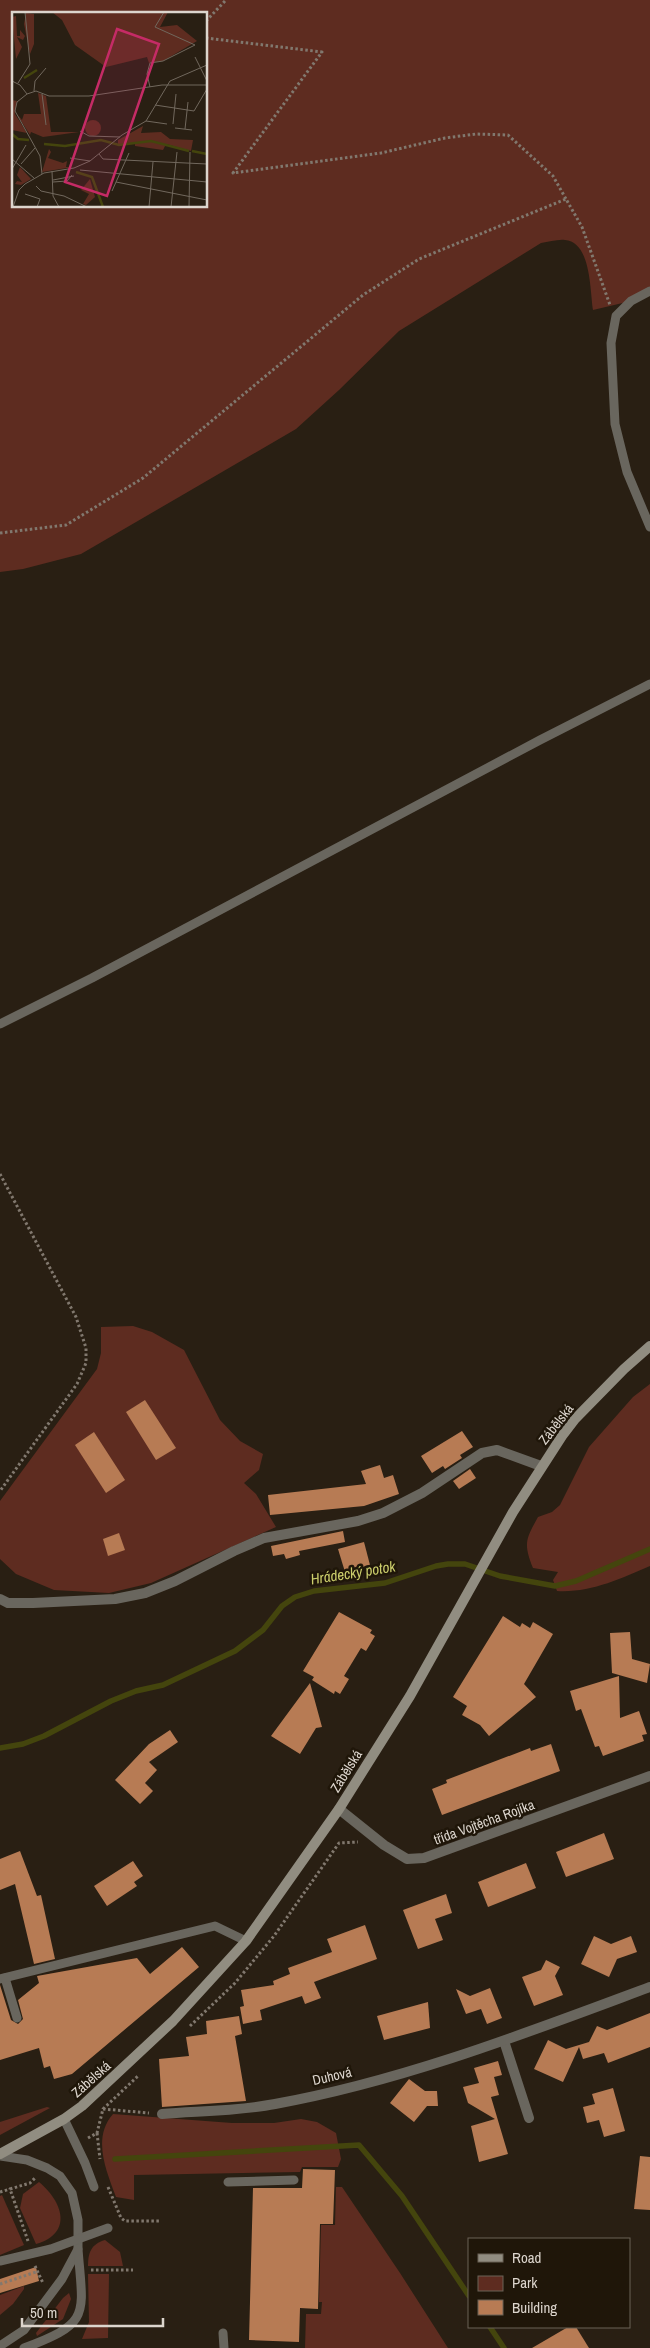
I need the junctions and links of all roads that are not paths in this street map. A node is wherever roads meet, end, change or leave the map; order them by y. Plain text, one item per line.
1 (650, 291) edge
2 (650, 527) edge
3 (650, 684) edge
4 (0, 1024) edge
5 (650, 1346) edge
6 (541, 1466) junction
7 (0, 1599) edge
8 (650, 1776) edge
9 (339, 1809) junction
10 (246, 1941) junction
11 (3, 1979) edge
12 (650, 1987) edge
13 (17, 2018) dead end
14 (504, 2041) junction
15 (162, 2114) road end
16 (529, 2118) dead end
17 (64, 2120) junction
18 (0, 2155) edge
19 (294, 2180) dead end
20 (228, 2182) dead end
21 (94, 2187) dead end
22 (78, 2220) junction
23 (108, 2228) dead end
24 (78, 2244) junction
25 (51, 2250) junction
26 (0, 2261) edge
27 (223, 2333) dead end
28 (0, 2346) edge
29 (24, 2348) edge
30 (224, 2348) edge

1 - 2 lane
3 - 4 lane
5 - 6 main road, Zábělská
6 - 7 street
6 - 9 main road, Zábělská
8 - 9 street, třída Vojtěcha Rojíka
9 - 10 main road, Zábělská
10 - 11 lane
10 - 17 main road, Zábělská
11 - 13 lane
12 - 14 street, Duhová
14 - 15 street, Duhová
14 - 16 street
17 - 18 main road, Zábělská
17 - 21 lane
18 - 22 lane
19 - 20 lane
22 - 24 lane
22 - 25 lane
23 - 24 lane
24 - 25 lane
24 - 28 lane
24 - 29 lane
25 - 26 lane
27 - 30 lane

